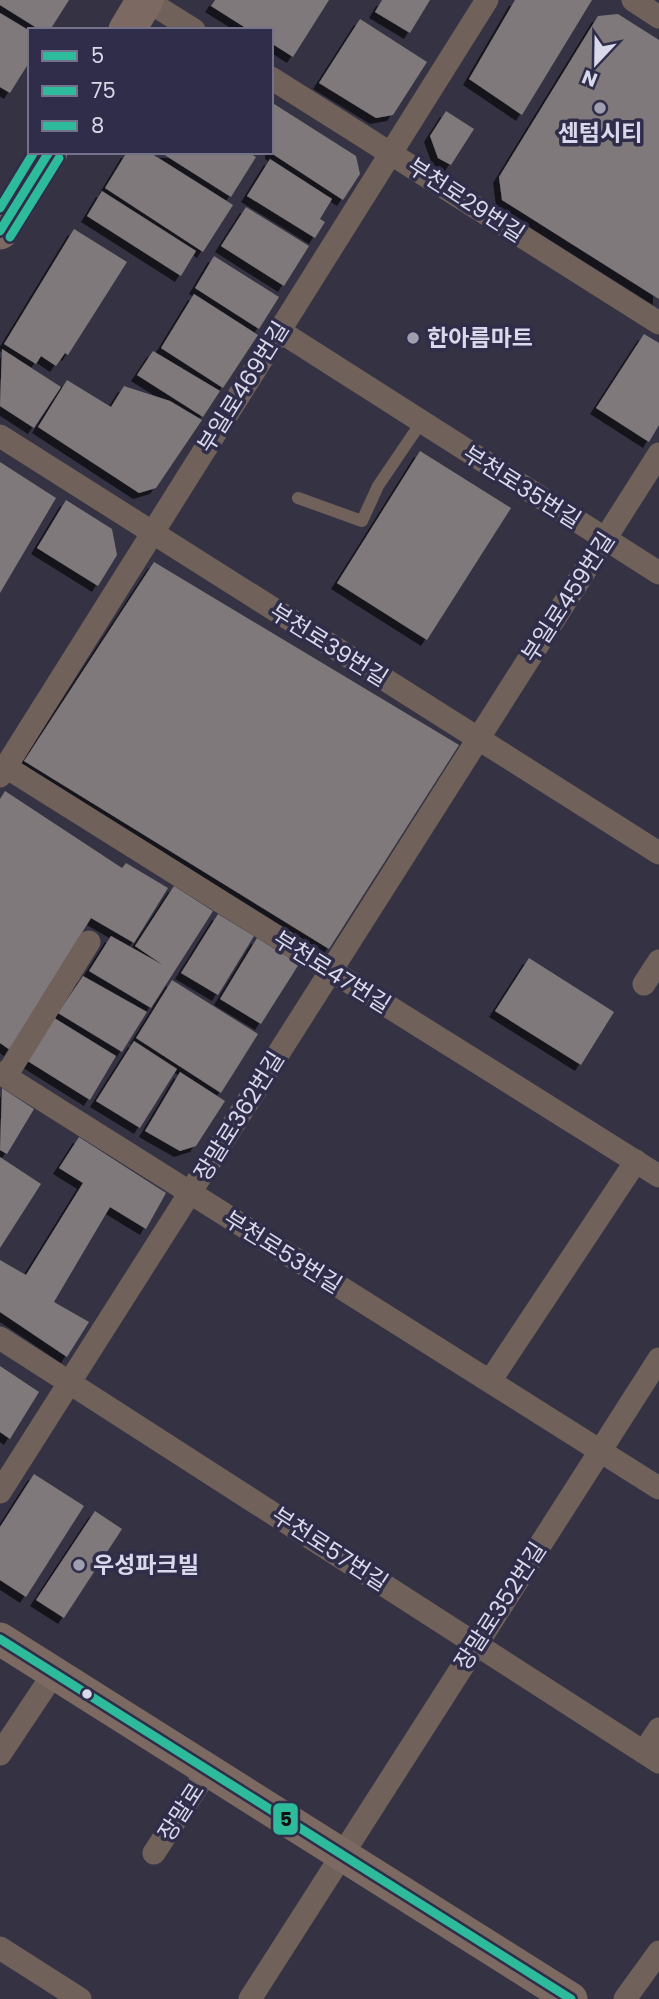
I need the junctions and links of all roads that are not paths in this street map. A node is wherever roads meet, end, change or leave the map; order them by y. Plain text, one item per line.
1 (146, 0) edge
2 (487, 0) edge
3 (633, 0) edge
4 (659, 17) edge
5 (128, 28) edge
6 (191, 28) edge
7 (273, 79) edge
8 (391, 152) junction
9 (48, 154) edge
10 (0, 231) edge
11 (659, 323) edge
12 (278, 330) junction
13 (420, 424) junction
14 (0, 436) edge
15 (659, 454) edge
16 (298, 498) dead end
17 (153, 534) junction
18 (605, 539) junction
19 (659, 573) edge
20 (477, 739) junction
21 (3, 771) edge
22 (659, 853) edge
23 (89, 942) dead end
24 (659, 961) edge
25 (330, 971) junction
26 (644, 985) dead end
27 (3, 1074) edge
28 (636, 1161) junction
29 (659, 1175) edge
30 (189, 1194) junction
31 (0, 1338) edge
32 (659, 1359) edge
33 (71, 1381) junction
34 (490, 1381) junction
35 (600, 1450) junction
36 (659, 1488) edge
37 (0, 1492) edge
38 (0, 1639) edge
39 (475, 1644) junction
40 (54, 1673) junction
41 (659, 1729) edge
42 (0, 1754) edge
43 (652, 1757) edge
44 (208, 1770) junction
45 (155, 1853) dead end
46 (340, 1854) junction
47 (0, 1948) edge
48 (659, 1952) edge
49 (80, 1999) edge
50 (250, 1999) edge
51 (571, 1999) edge
52 (625, 1999) edge

1 - 5 main road
1 - 6 street
2 - 8 street, 부일로469번길
3 - 4 street
7 - 8 street, 부천로29번길
8 - 11 street, 부천로29번길
8 - 12 street, 부일로469번길
9 - 10 main road
12 - 13 street, 부천로35번길
12 - 17 street, 부일로469번길
13 - 16 lane
13 - 18 street, 부천로35번길
14 - 17 street, 부천로39번길
15 - 18 street, 부일로459번길
17 - 20 street, 부천로39번길
17 - 21 street, 부일로469번길
18 - 19 street, 부천로35번길
18 - 20 street, 부일로459번길
20 - 22 street, 부천로39번길
20 - 25 street, 장말로362번길
21 - 25 street, 부천로47번길
23 - 27 street, 부천로53번길
24 - 26 street
25 - 28 street, 부천로47번길
25 - 30 street, 장말로362번길
27 - 30 street, 부천로53번길
28 - 29 street, 부천로47번길
28 - 34 street
30 - 33 street, 장말로362번길
30 - 34 street, 부천로53번길
31 - 33 street, 부천로57번길
32 - 35 street, 장말로352번길
33 - 37 street, 장말로362번길
33 - 39 street, 부천로57번길
34 - 35 street, 부천로53번길
35 - 36 street, 부천로53번길
35 - 39 street, 장말로352번길
38 - 40 street, 장말로
39 - 43 street, 부천로57번길
39 - 46 street, 장말로352번길
40 - 42 street
40 - 44 street, 장말로
41 - 43 street
44 - 45 street, 장말로
44 - 46 street, 장말로
46 - 50 street, 장말로352번길
46 - 51 street, 장말로
47 - 49 street
48 - 52 street

